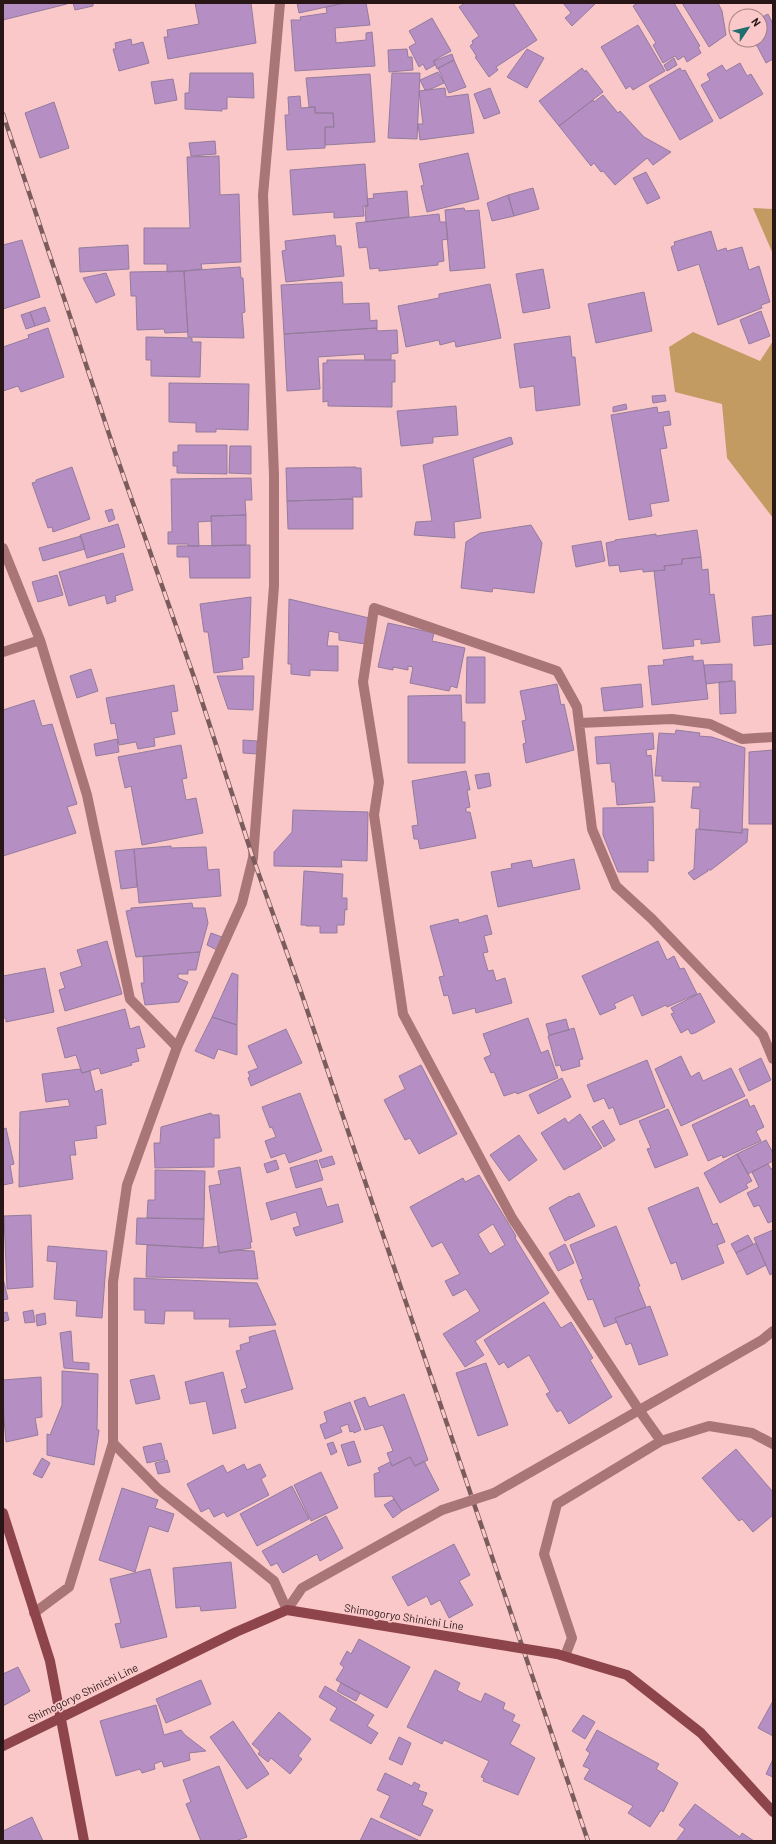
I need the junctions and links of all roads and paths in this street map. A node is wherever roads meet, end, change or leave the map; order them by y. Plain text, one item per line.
1 (280, 3) edge
2 (3, 548) edge
3 (40, 640) junction
4 (3, 652) edge
5 (579, 723) junction
6 (773, 737) edge
7 (177, 1047) junction
8 (773, 1059) edge
9 (773, 1331) edge
10 (640, 1410) junction
11 (661, 1441) junction
12 (113, 1444) junction
13 (773, 1444) edge
14 (3, 1513) edge
15 (287, 1610) junction
16 (34, 1614) junction
17 (561, 1655) junction
18 (61, 1718) junction
19 (3, 1746) edge
20 (773, 1812) edge
21 (84, 1841) edge

1 - 7 street
2 - 3 street
3 - 4 street
3 - 7 street
5 - 6 street
5 - 8 street
5 - 10 street
7 - 12 street
9 - 10 street
10 - 11 street
10 - 15 street, bridge
11 - 13 street
11 - 17 street
12 - 15 street
12 - 16 street
14 - 16 main road
15 - 17 main road, Shimogoryo Shinichi Line, bridge
15 - 18 main road, Shimogoryo Shinichi Line
16 - 18 main road
17 - 20 main road, Shimogoryo Shinichi Line
18 - 19 main road, Shimogoryo Shinichi Line
18 - 21 main road

